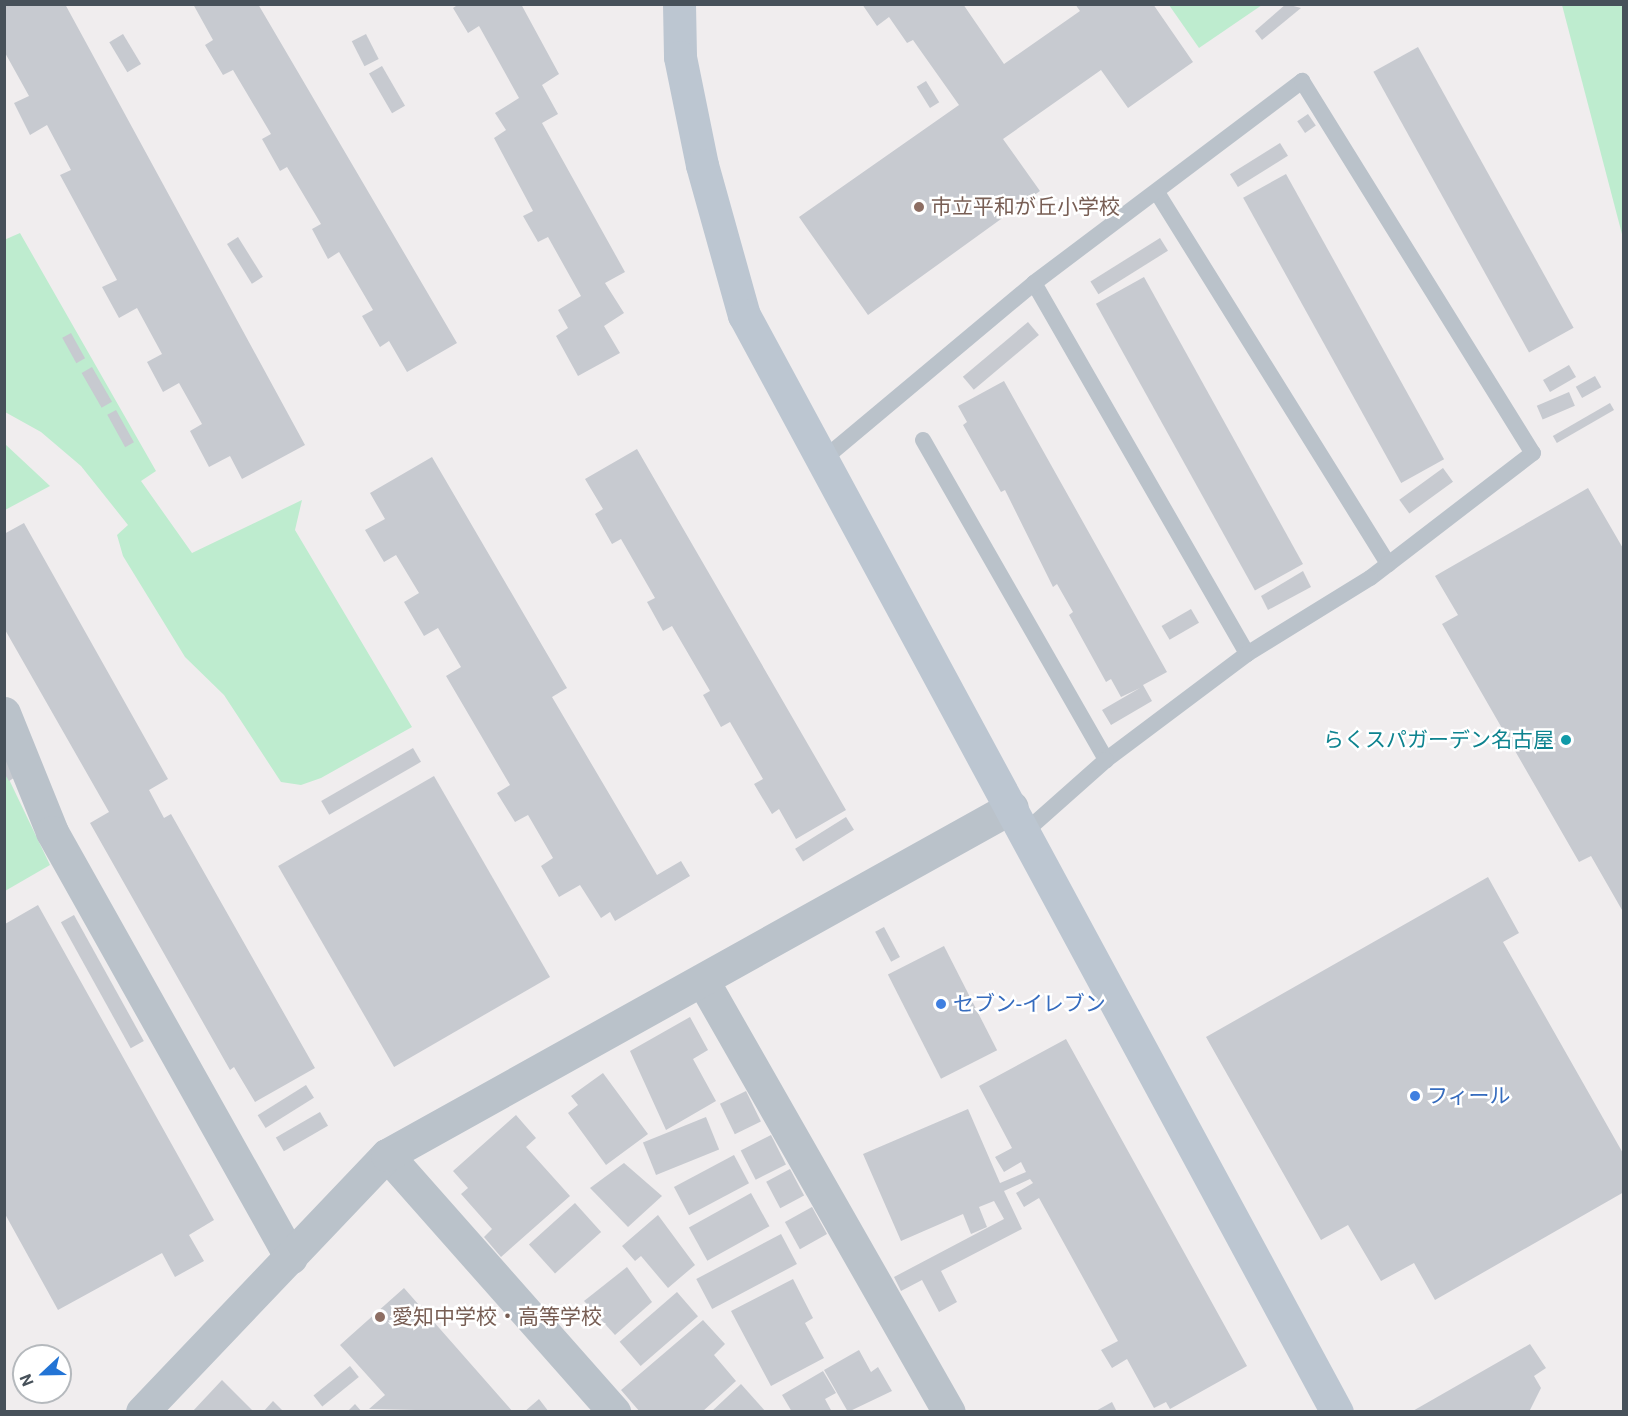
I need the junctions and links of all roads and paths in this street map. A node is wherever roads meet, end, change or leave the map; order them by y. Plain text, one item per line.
1 (679, 4) edge
2 (1158, 194) junction
3 (1034, 283) junction
4 (923, 440) dead end
5 (819, 462) junction
6 (1388, 564) junction
7 (1247, 654) junction
8 (4, 713) edge
9 (1106, 760) junction
10 (1019, 819) junction
11 (703, 981) junction
12 (387, 1155) junction
13 (291, 1258) junction
14 (142, 1412) edge
15 (614, 1412) edge
16 (949, 1412) edge
17 (1337, 1412) edge

1 - 5 street
2 - 3 lane
2 - 6 lane
2 - 6 lane
3 - 5 lane
3 - 7 lane
4 - 9 lane
5 - 10 street
6 - 7 lane
7 - 9 lane
8 - 13 street
9 - 10 lane
10 - 11 street
10 - 17 street
11 - 12 street
11 - 16 street
12 - 13 street
12 - 15 street
13 - 14 street

